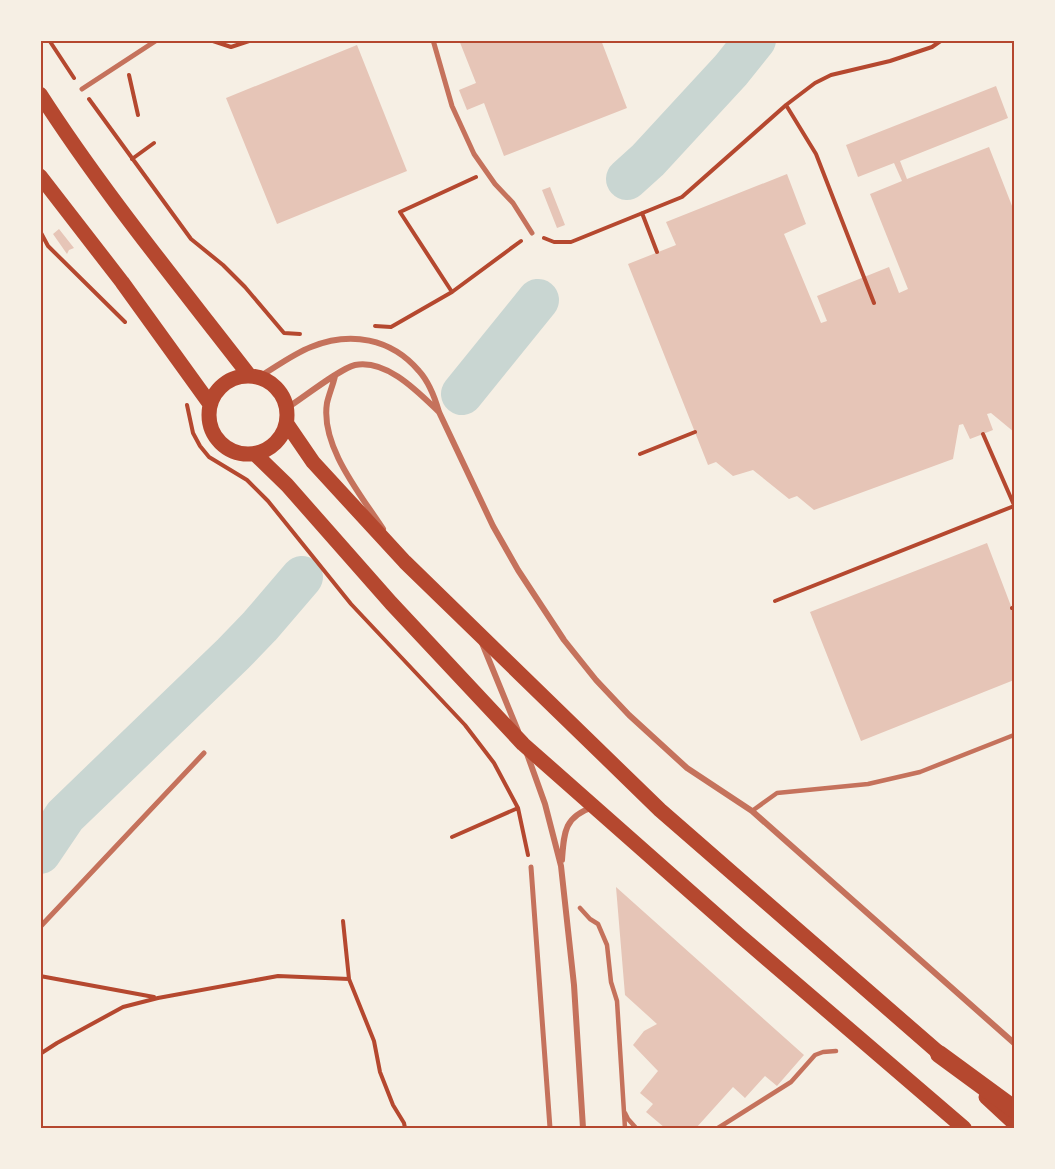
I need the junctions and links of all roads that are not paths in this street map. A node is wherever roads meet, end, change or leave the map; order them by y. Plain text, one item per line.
1 (157, 40) edge
2 (434, 40) edge
3 (82, 89) road end
4 (40, 94) edge
5 (40, 176) edge
6 (532, 233) road end
7 (254, 376) junction
8 (335, 376) junction
9 (210, 404) junction
10 (287, 408) junction
11 (439, 412) junction
12 (287, 424) junction
13 (255, 454) junction
14 (405, 562) junction
15 (478, 634) junction
16 (1014, 735) edge
17 (523, 744) junction
18 (204, 753) dead end
19 (593, 807) junction
20 (752, 811) junction
21 (561, 866) junction
22 (531, 867) road end
23 (580, 908) dead end
24 (40, 927) edge
25 (1014, 1043) edge
26 (836, 1051) dead end
27 (939, 1054) junction
28 (623, 1108) junction
29 (1014, 1109) edge
30 (1014, 1123) edge
31 (550, 1128) edge
32 (583, 1128) edge
33 (625, 1128) edge
34 (636, 1128) edge
35 (718, 1128) edge
36 (964, 1128) edge

1 - 3 street
2 - 6 street
4 - 7 main road
5 - 9 main road
7 - 9 main road
7 - 10 main road
7 - 11 street
8 - 10 street
8 - 11 street
8 - 14 street
9 - 13 main road
10 - 12 main road
11 - 20 street
12 - 13 main road
12 - 14 main road
13 - 17 main road
14 - 15 main road
15 - 17 street
15 - 27 main road
16 - 20 lane
17 - 19 main road
17 - 21 street
18 - 24 street
19 - 21 street
19 - 36 main road
20 - 25 street
21 - 32 street
22 - 31 street
23 - 28 lane
26 - 35 lane
27 - 29 highway
27 - 30 main road
28 - 33 lane
28 - 34 lane

